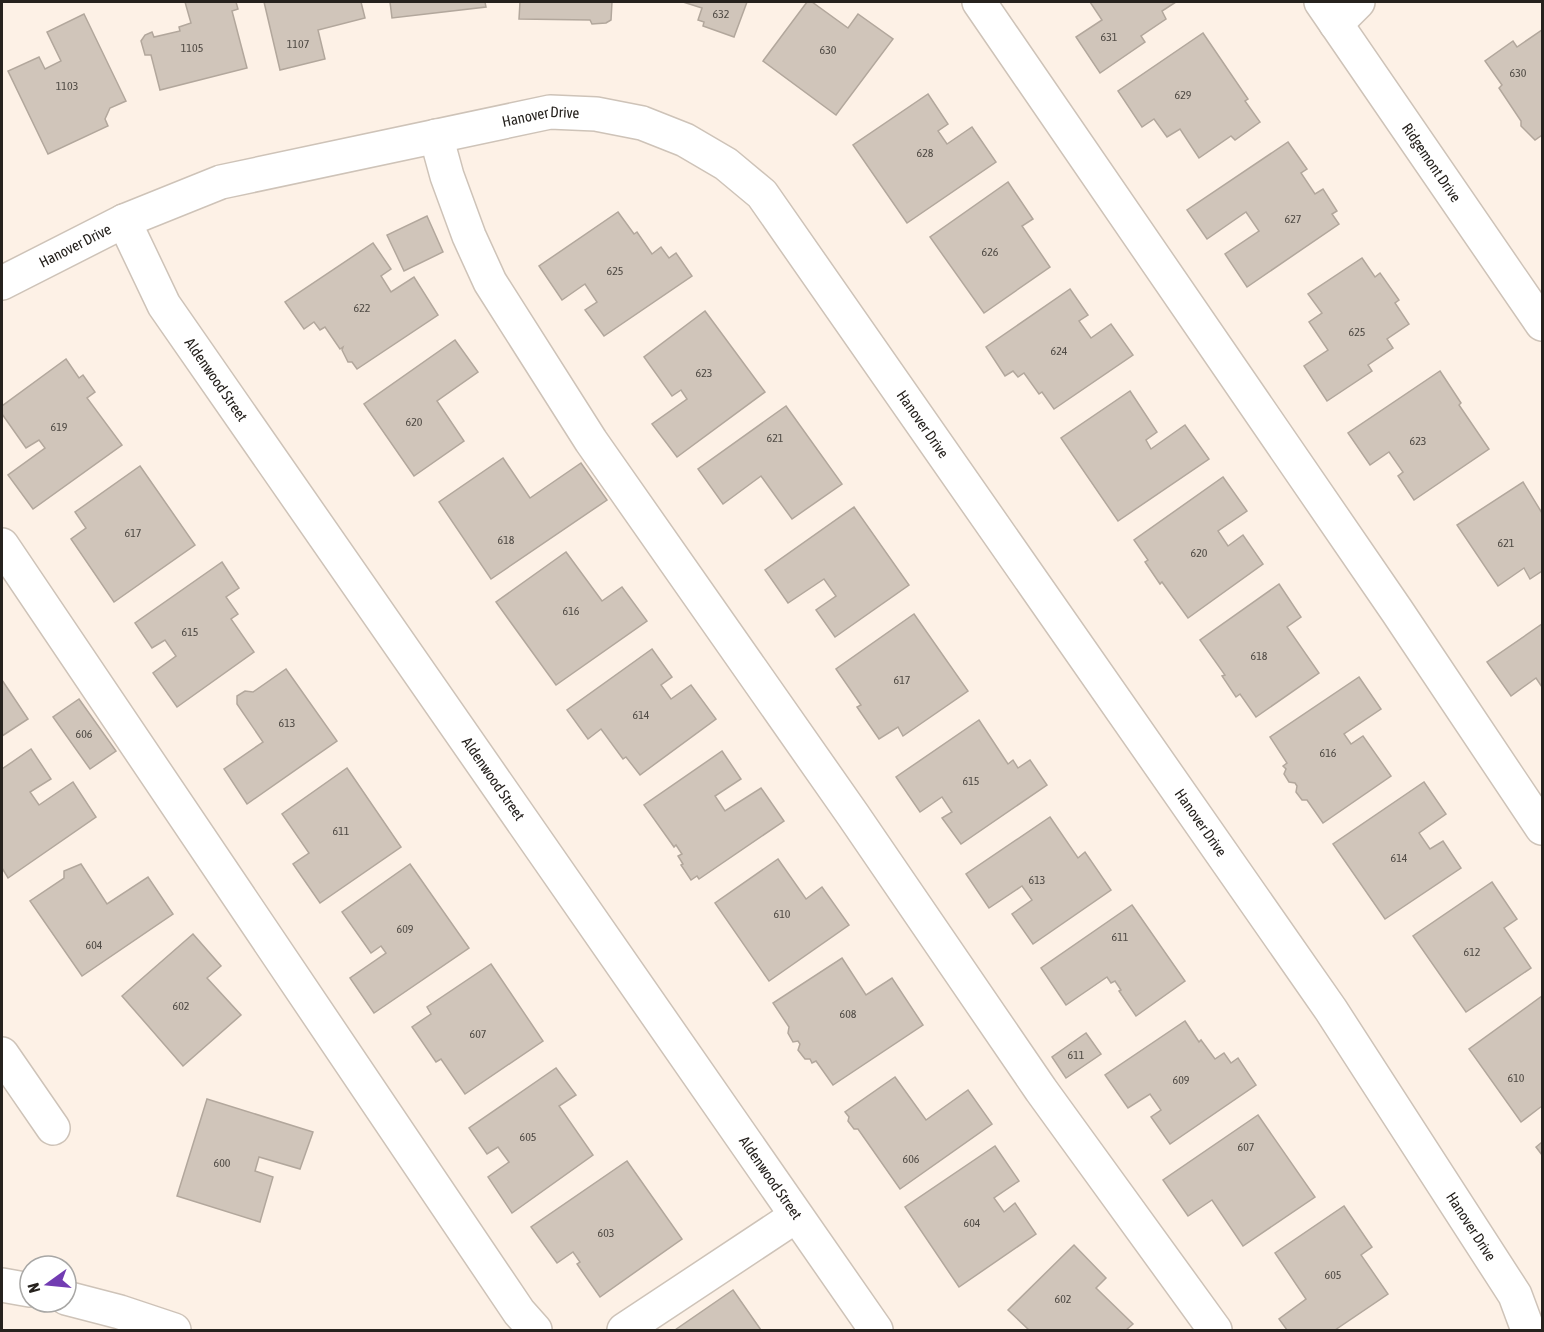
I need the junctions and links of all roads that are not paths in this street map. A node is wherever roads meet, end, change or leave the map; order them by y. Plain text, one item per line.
1 (979, 2) edge
2 (1358, 2) edge
3 (1328, 13) edge
4 (436, 136) junction
5 (124, 221) junction
6 (2, 283) edge
7 (1542, 324) edge
8 (2, 545) edge
9 (1542, 828) edge
10 (2, 1054) edge
11 (53, 1128) dead end
12 (796, 1216) junction
13 (2, 1285) edge
14 (18, 1288) edge
15 (78, 1301) edge
16 (174, 1330) edge
17 (535, 1330) edge
18 (624, 1330) edge
19 (876, 1330) edge
20 (1215, 1330) edge
21 (1528, 1330) edge

1 - 9 street
2 - 3 street
3 - 7 street, Ridgemont Drive
4 - 5 street, Hanover Drive
4 - 20 street
4 - 21 street, Hanover Drive
5 - 6 street, Hanover Drive
5 - 12 street, Aldenwood Street
8 - 17 street
10 - 11 street
12 - 18 street
12 - 19 street, Aldenwood Street
13 - 14 street
15 - 16 street

